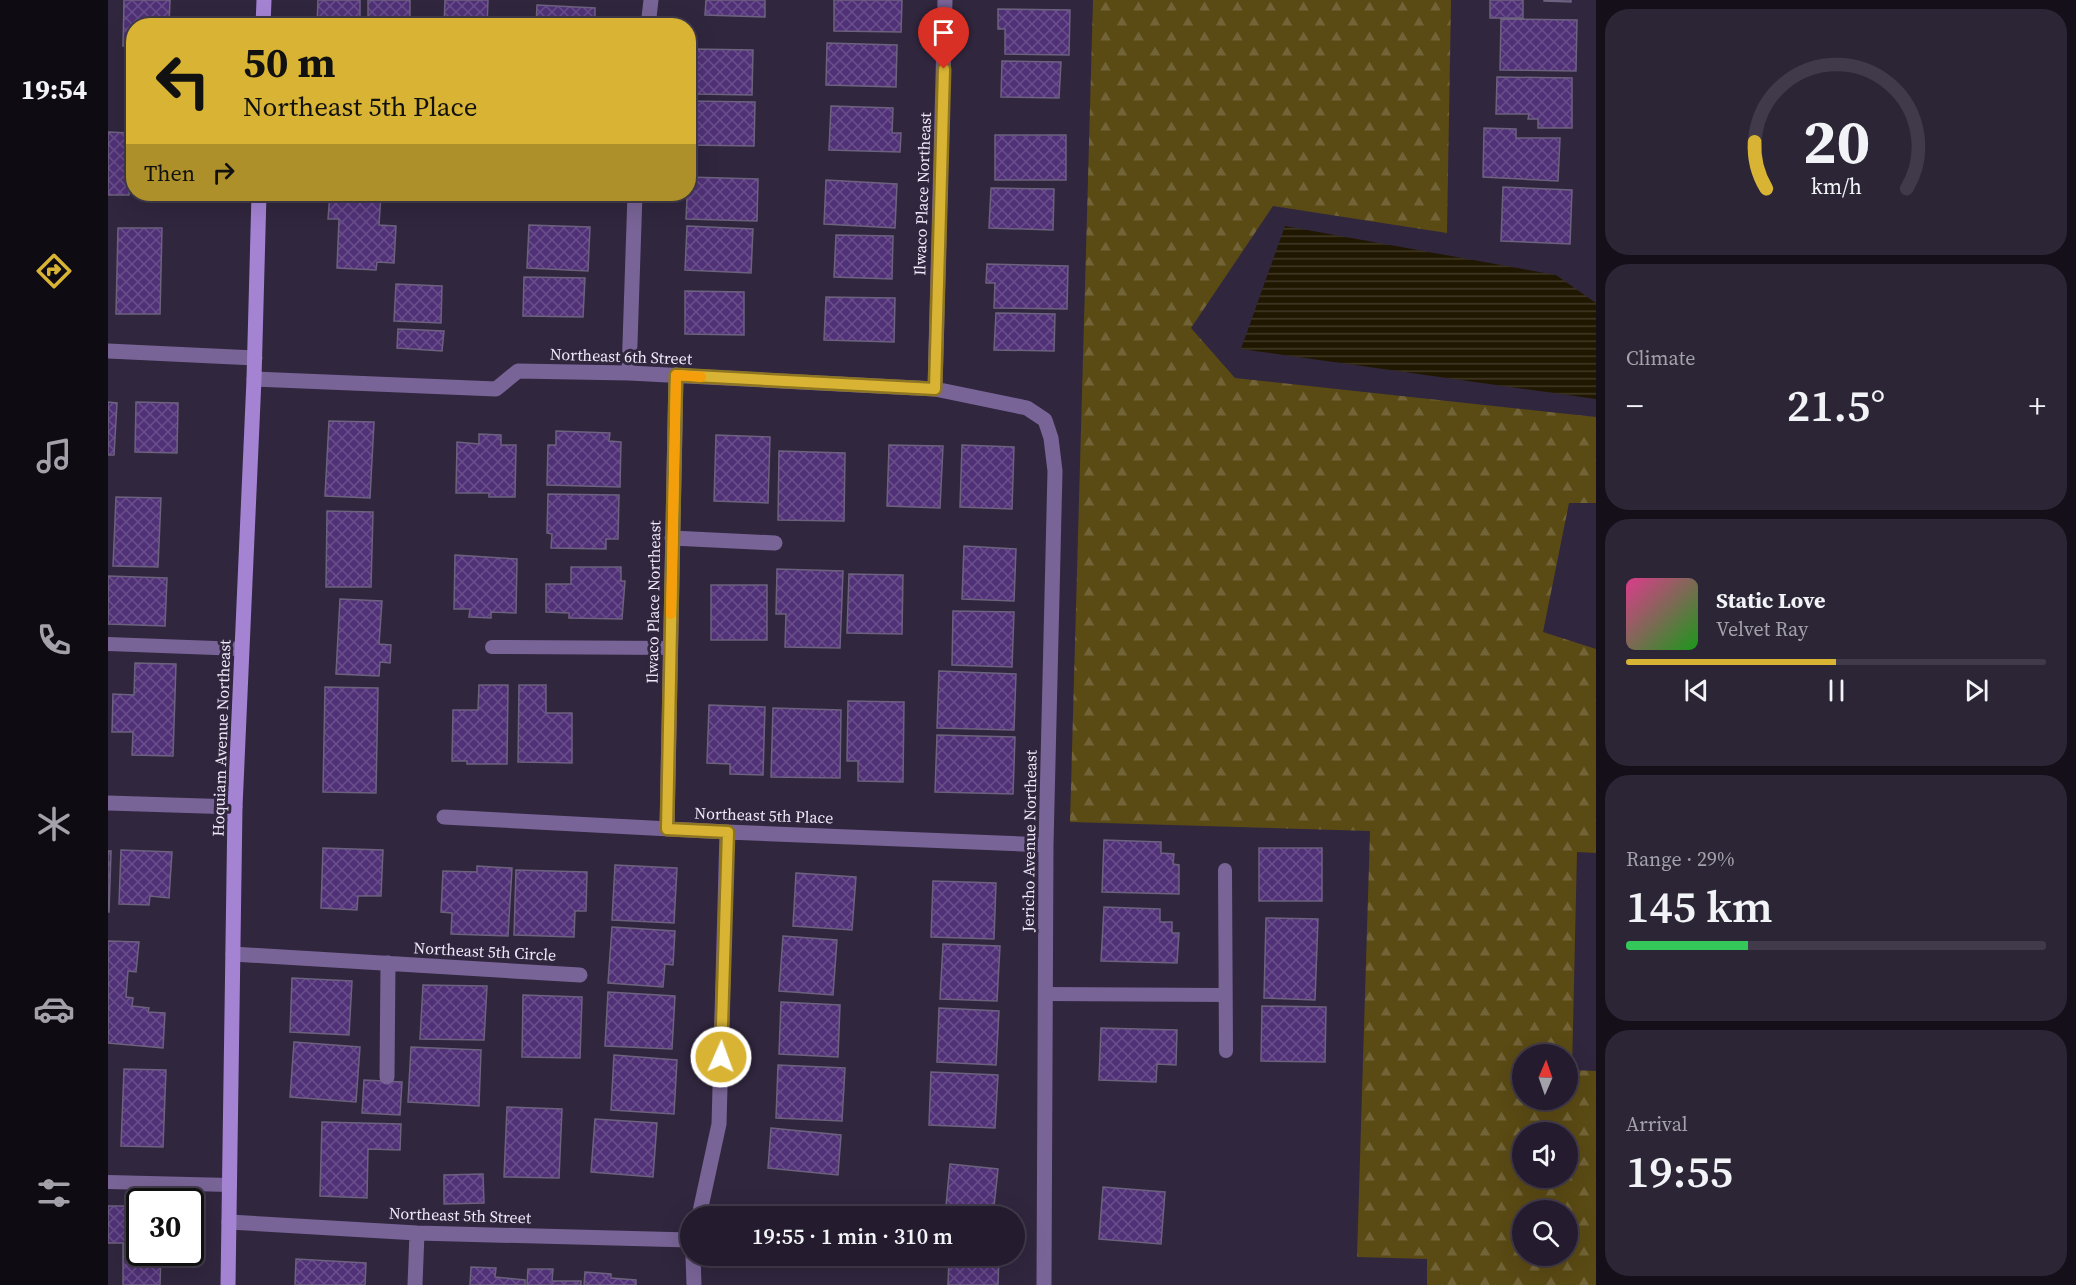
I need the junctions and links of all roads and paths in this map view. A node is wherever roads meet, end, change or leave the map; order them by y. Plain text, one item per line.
1 (264, 0) edge
2 (651, 0) edge
3 (945, 0) edge
4 (263, 18) edge
5 (649, 18) edge
6 (259, 201) edge
7 (635, 201) edge
8 (108, 351) edge
9 (255, 358) junction
10 (629, 373) junction
11 (676, 375) junction
12 (254, 379) junction
13 (935, 389) junction
14 (1027, 408) joint
15 (672, 538) junction
16 (775, 543) dead end
17 (108, 644) edge
18 (492, 647) dead end
19 (670, 648) junction
20 (242, 649) junction
21 (108, 802) edge
22 (235, 807) junction
23 (444, 817) dead end
24 (667, 829) junction
25 (728, 832) junction
26 (1046, 845) junction
27 (1225, 870) dead end
28 (233, 954) junction
29 (388, 963) junction
30 (580, 975) dead end
31 (1046, 994) junction
32 (1226, 995) junction
33 (1226, 1051) dead end
34 (387, 1077) dead end
35 (108, 1182) edge
36 (230, 1185) junction
37 (701, 1206) edge
38 (229, 1222) junction
39 (417, 1233) junction
40 (680, 1240) edge
41 (693, 1266) edge
42 (228, 1285) edge
43 (415, 1285) edge
44 (694, 1285) edge
45 (1044, 1285) edge

1 - 4 street
2 - 5 street
3 - 13 street, Ilwaco Place Northeast
6 - 9 street, Hoquiam Avenue Northeast
7 - 10 street
8 - 9 street
9 - 12 street, Hoquiam Avenue Northeast
10 - 11 street, Northeast 6th Street
10 - 12 street, Northeast 6th Street
11 - 13 street, Northeast 6th Street
11 - 15 street, Ilwaco Place Northeast
12 - 20 street, Hoquiam Avenue Northeast
13 - 14 street, Northeast 6th Street
14 - 26 street, Jericho Avenue Northeast
15 - 16 street
15 - 19 street, Ilwaco Place Northeast
17 - 20 lane
18 - 19 lane
19 - 24 street, Ilwaco Place Northeast
20 - 22 street, Hoquiam Avenue Northeast
21 - 22 street
22 - 28 street, Hoquiam Avenue Northeast
23 - 24 street, Northeast 5th Place
24 - 25 street, Northeast 5th Place
25 - 26 street, Northeast 5th Place
25 - 37 street
26 - 31 street, Jericho Avenue Northeast
27 - 32 lane
28 - 29 street, Northeast 5th Circle
28 - 36 street, Hoquiam Avenue Northeast
29 - 30 street, Northeast 5th Circle
29 - 34 street
31 - 32 lane
31 - 45 street, Jericho Avenue Northeast
32 - 33 lane
35 - 36 lane
36 - 38 street, Hoquiam Avenue Northeast
38 - 39 street, Northeast 5th Street
38 - 42 street, Hoquiam Avenue Northeast
39 - 40 street, Northeast 5th Street
39 - 43 street
41 - 44 street

